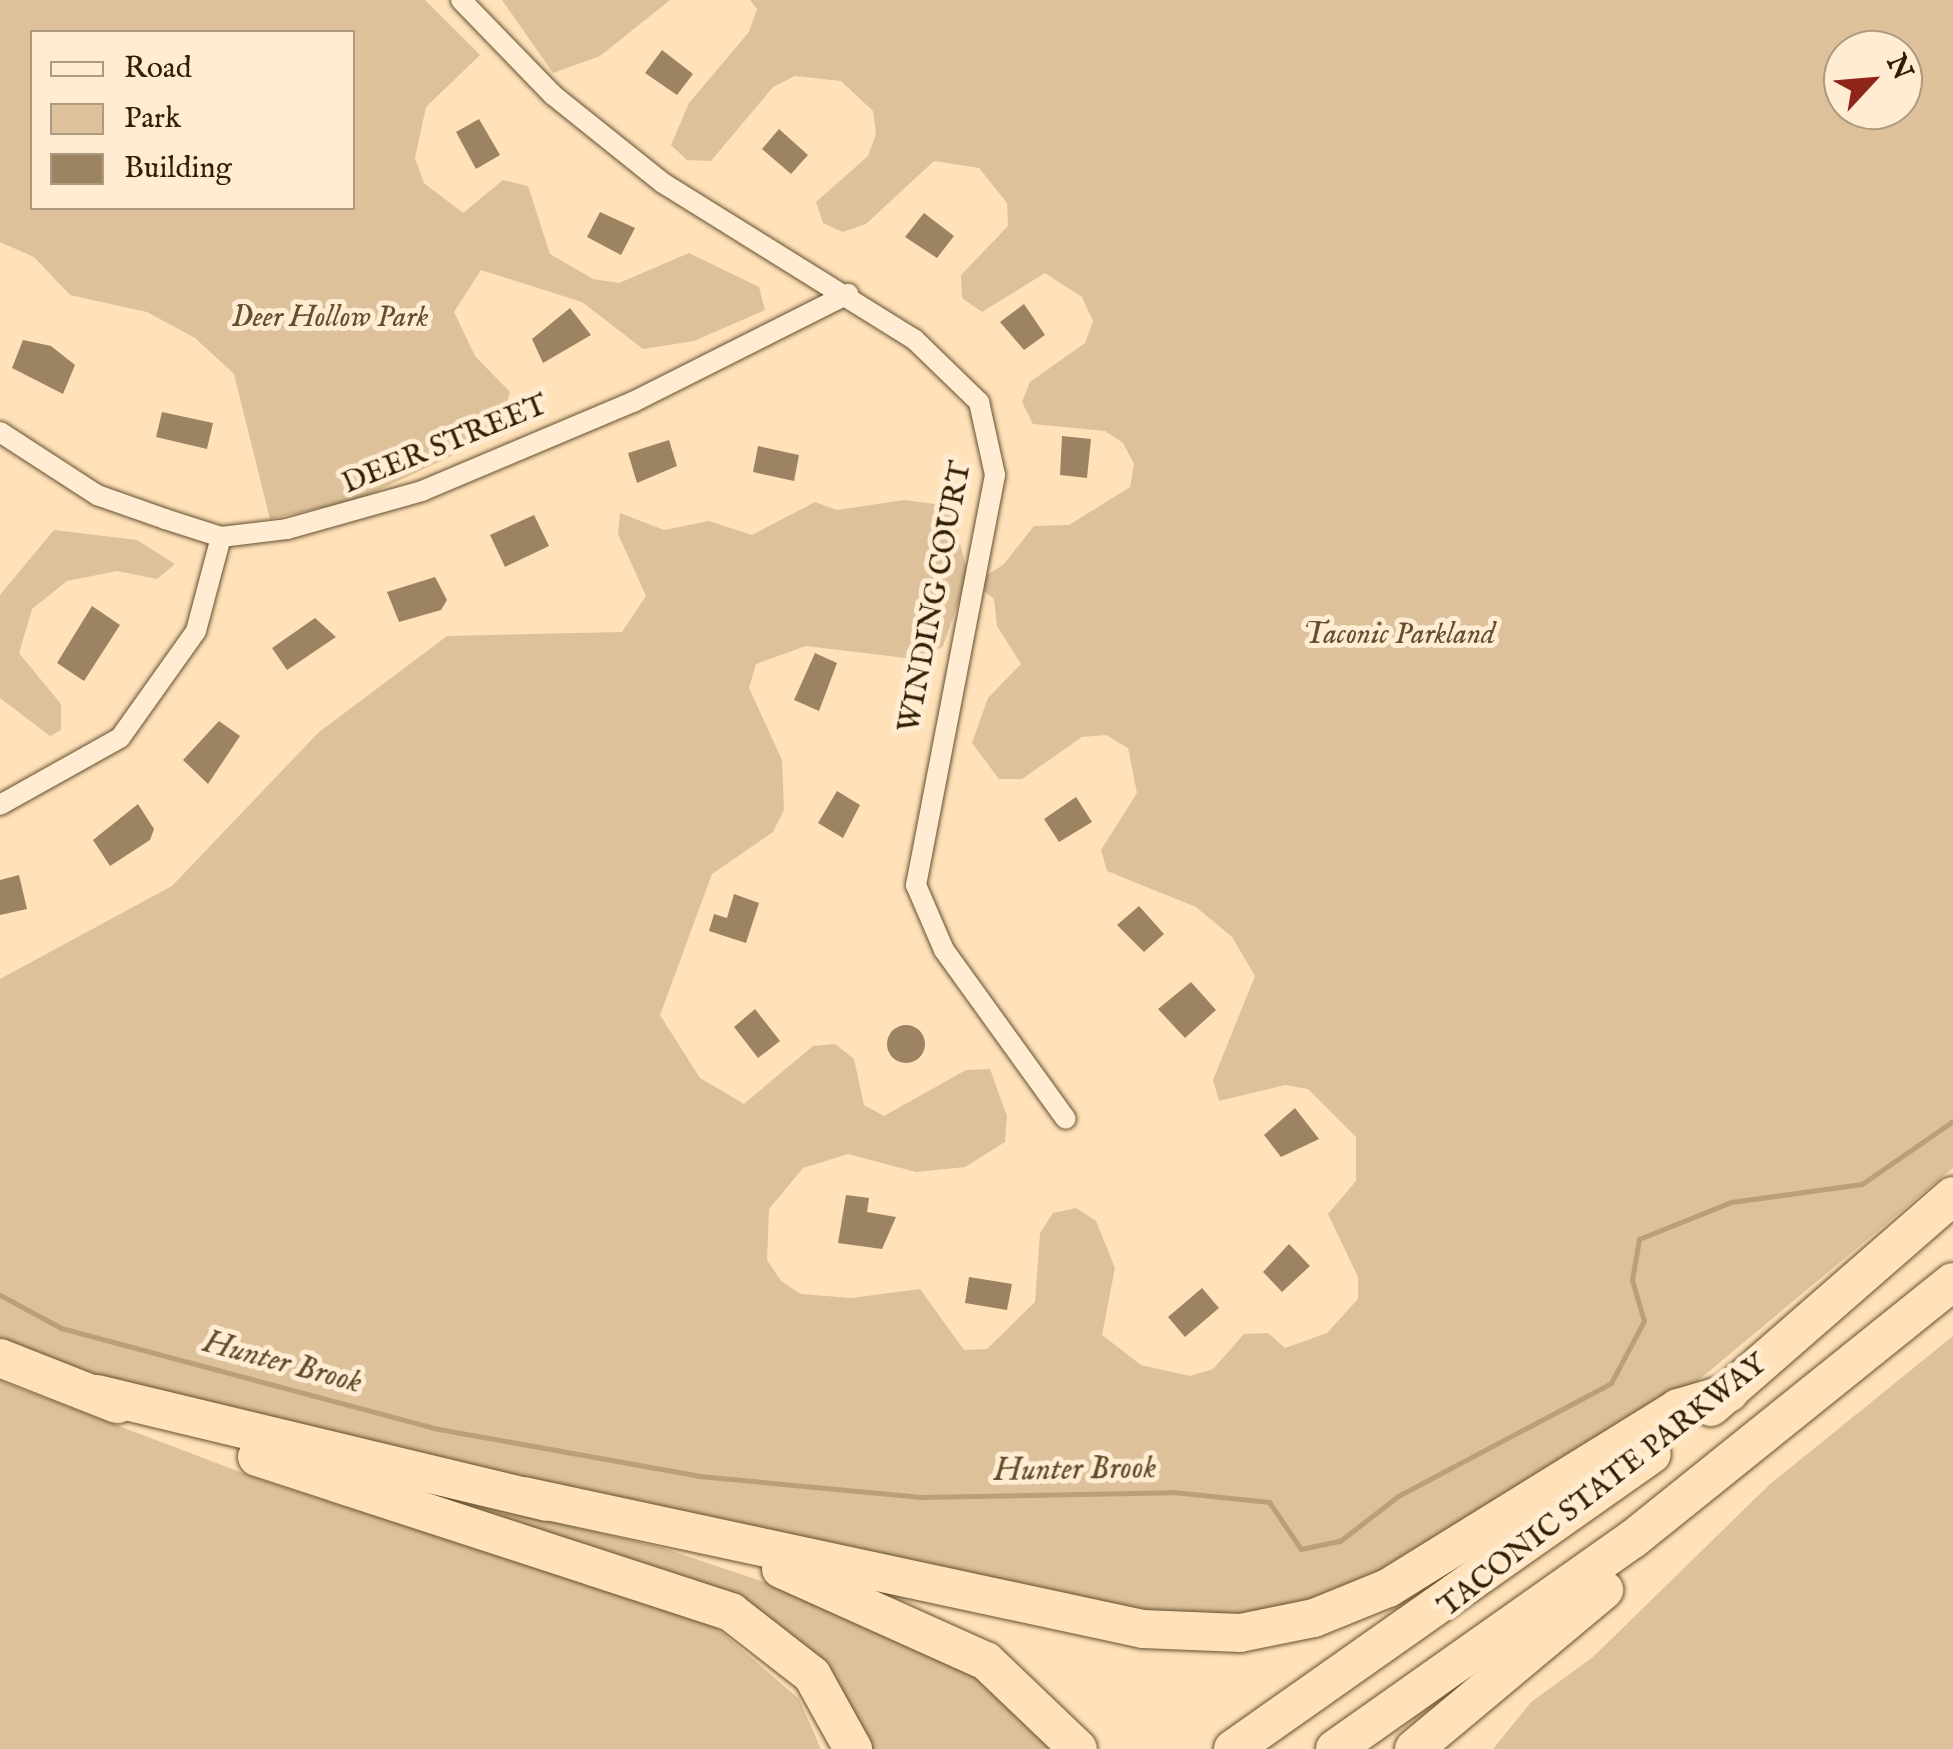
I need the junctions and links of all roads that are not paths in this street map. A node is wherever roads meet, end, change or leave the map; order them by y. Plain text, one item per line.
1 (461, 0) edge
2 (848, 294) junction
3 (0, 432) edge
4 (222, 537) junction
5 (0, 806) edge
6 (1066, 1119) dead end
7 (1953, 1196) edge
8 (1953, 1282) edge
9 (1953, 1308) edge
10 (0, 1358) edge
11 (1730, 1393) junction
12 (97, 1394) junction
13 (524, 1496) junction
14 (853, 1749) edge
15 (1078, 1749) edge
16 (1234, 1749) edge
17 (1334, 1749) edge
18 (1414, 1749) edge

1 - 2 street, WINDING COURT
2 - 4 street, DEER STREET
2 - 6 street, WINDING COURT
3 - 4 street, DEER STREET
4 - 5 street
7 - 11 highway, TACONIC STATE PARKWAY
8 - 17 highway, TACONIC STATE PARKWAY
9 - 18 highway
10 - 12 highway
11 - 13 highway
11 - 16 highway, TACONIC STATE PARKWAY
12 - 13 highway
12 - 14 highway
13 - 15 highway

